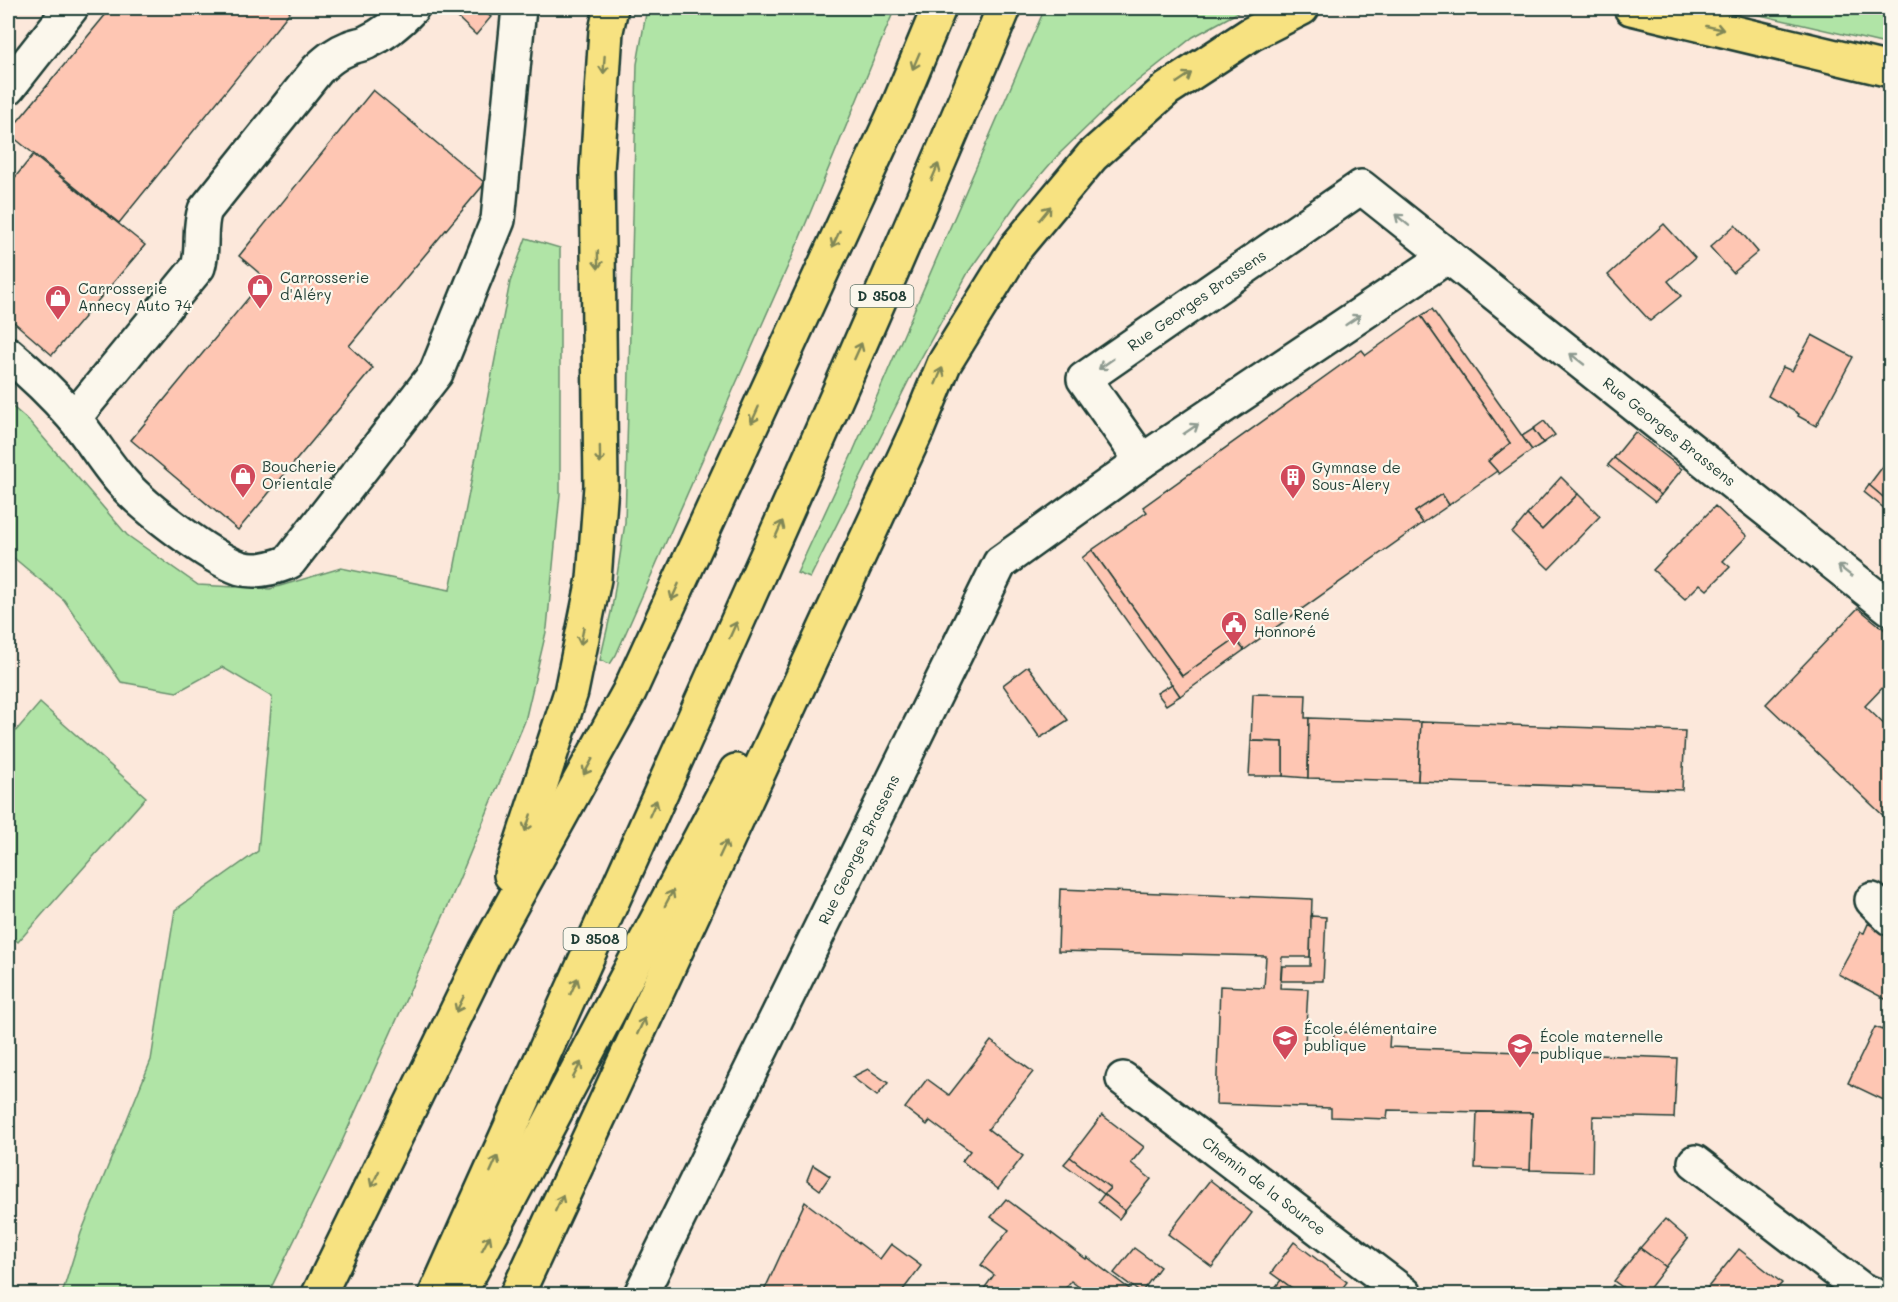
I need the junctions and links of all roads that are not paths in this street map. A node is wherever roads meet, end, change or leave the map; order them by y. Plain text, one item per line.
1 (71, 8) edge
2 (412, 8) edge
3 (519, 8) edge
4 (611, 8) edge
5 (939, 8) edge
6 (1004, 8) edge
7 (1302, 8) edge
8 (1644, 11) edge
9 (1890, 69) edge
10 (8, 88) edge
11 (1448, 256) junction
12 (8, 354) edge
13 (74, 418) junction
14 (916, 430) junction
15 (1142, 461) junction
16 (1890, 608) edge
17 (486, 951) junction
18 (1123, 1079) dead end
19 (1695, 1162) dead end
20 (319, 1294) edge
21 (436, 1294) edge
22 (459, 1294) edge
23 (517, 1294) edge
24 (641, 1294) edge
25 (1405, 1294) edge
26 (1872, 1294) edge

1 - 10 street
2 - 13 street
3 - 13 street
4 -> 17 highway
5 -> 17 highway
21 -> 6 highway, D 3508
14 -> 7 highway
8 -> 9 highway
15 -> 11 street, Rue Georges Brassens
11 -> 15 street, Rue Georges Brassens
16 -> 11 street, Rue Georges Brassens
12 - 13 street
22 -> 14 highway
23 -> 14 highway
15 - 24 street, Rue Georges Brassens
17 -> 20 highway
18 - 25 street, Chemin de la Source
19 - 26 street

